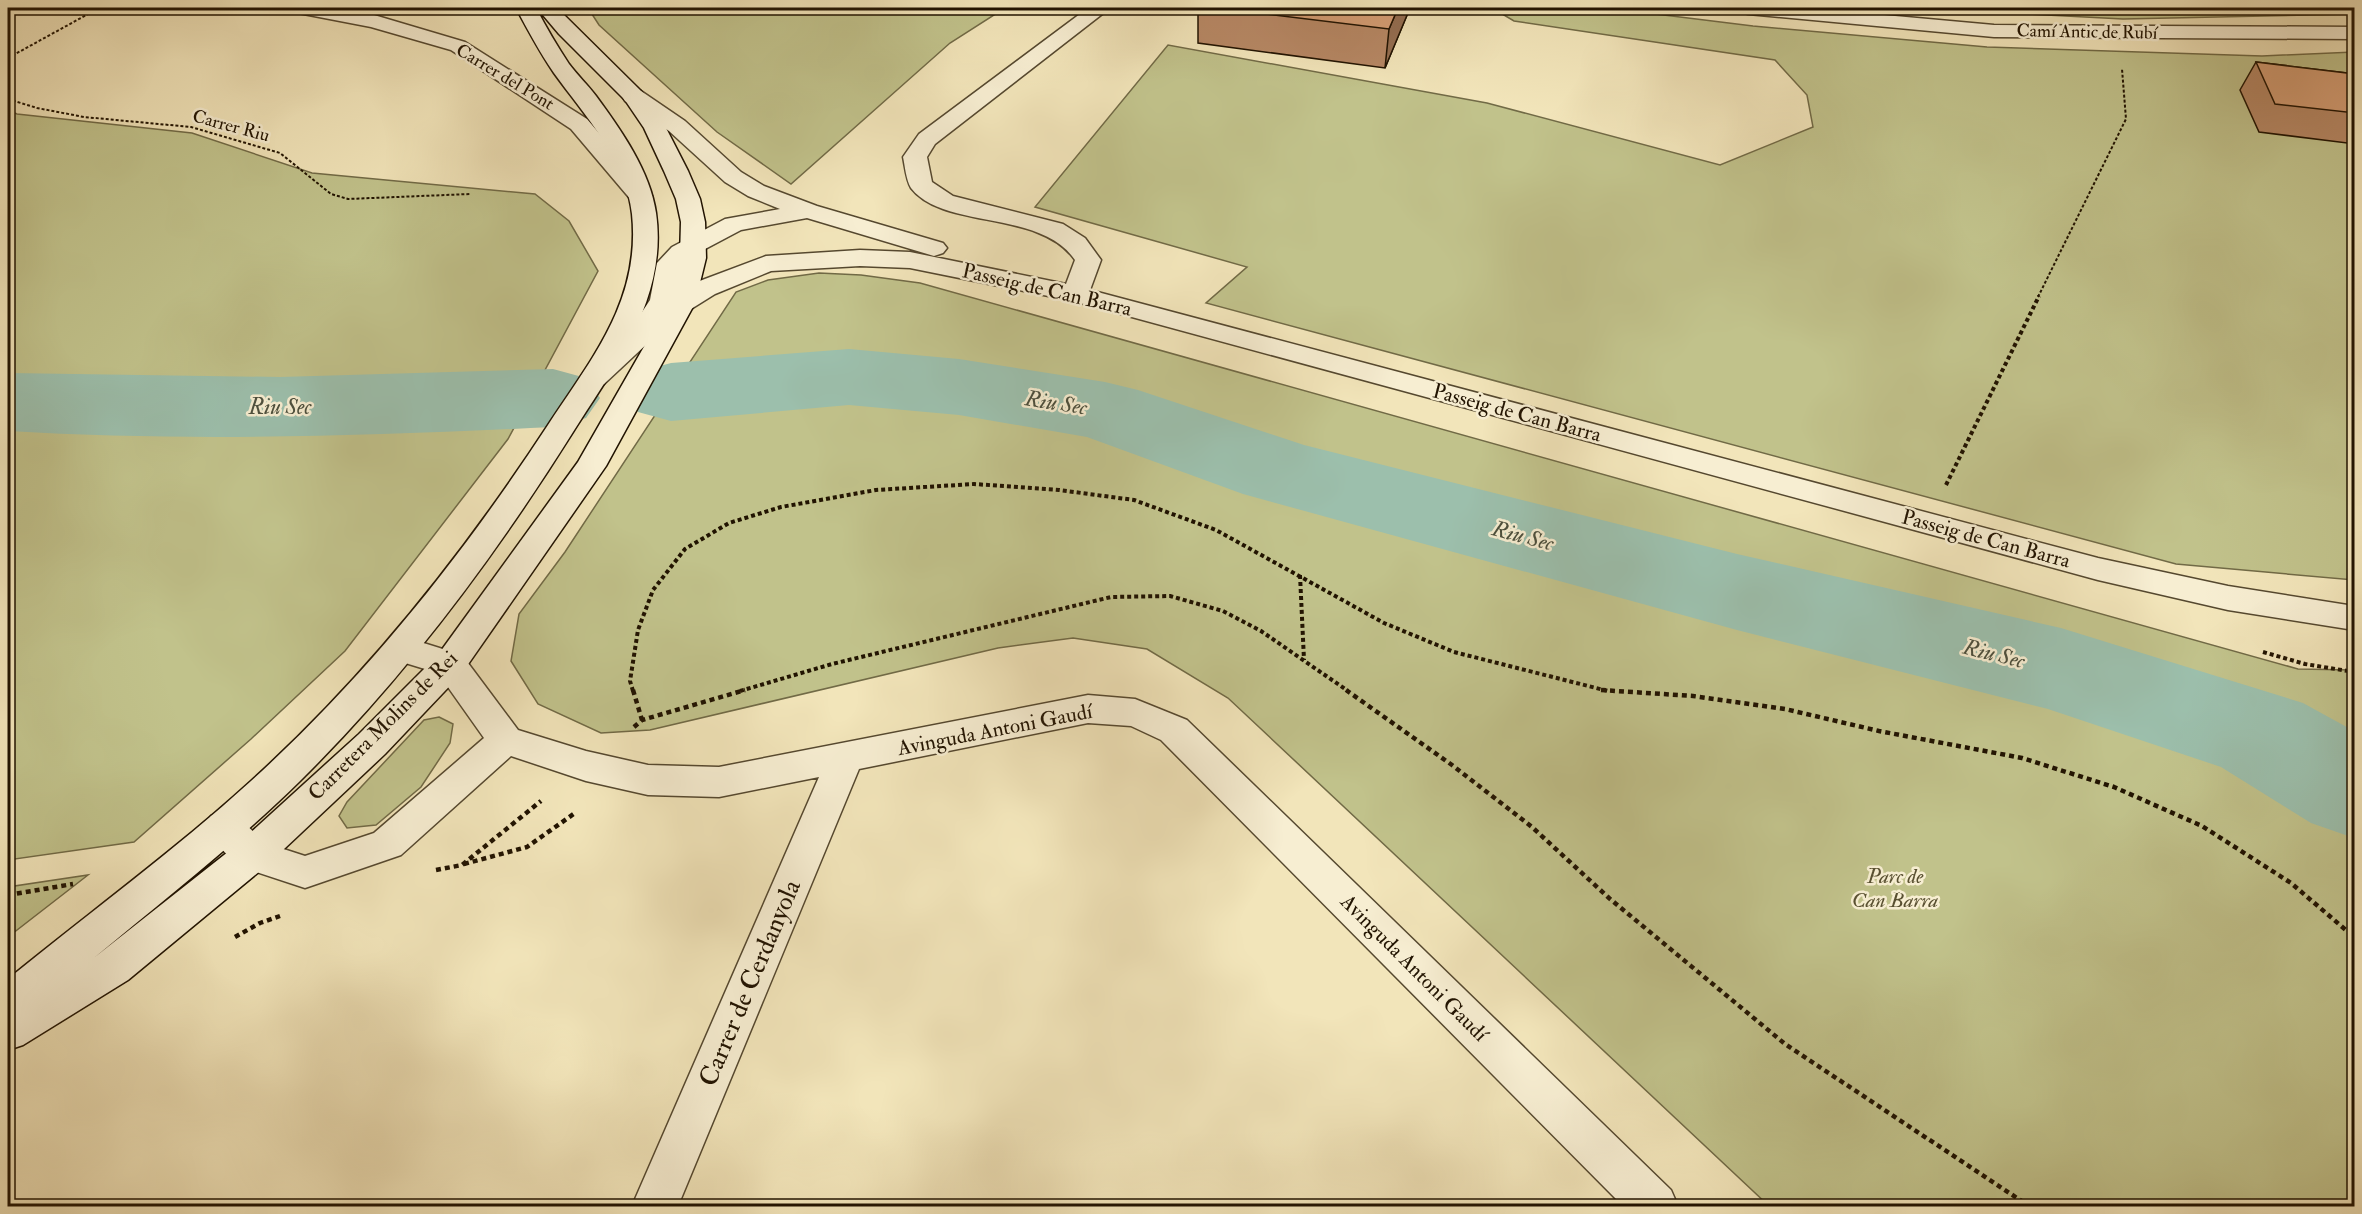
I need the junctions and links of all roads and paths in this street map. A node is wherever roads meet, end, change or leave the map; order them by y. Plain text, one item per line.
1 (99, 8) edge
2 (300, 8) edge
3 (526, 8) edge
4 (547, 8) edge
5 (1100, 8) edge
6 (1748, 8) edge
7 (2119, 33) junction
8 (2355, 33) edge
9 (8, 58) edge
10 (633, 96) junction
11 (8, 99) edge
12 (470, 194) dead end
13 (640, 196) junction
14 (808, 211) junction
15 (694, 246) junction
16 (1076, 294) junction
17 (682, 303) junction
18 (594, 378) junction
19 (1927, 523) junction
20 (1300, 574) junction
21 (2355, 618) edge
22 (401, 649) junction
23 (2259, 651) dead end
24 (1304, 660) junction
25 (450, 664) junction
26 (2355, 672) edge
27 (505, 740) junction
28 (845, 759) junction
29 (626, 777) junction
30 (224, 827) junction
31 (252, 855) junction
32 (462, 865) dead end
33 (2355, 937) edge
34 (8, 1004) edge
35 (8, 1031) edge
36 (655, 1206) edge
37 (1655, 1206) edge
38 (2029, 1206) edge

1 - 9 path
2 - 13 street, Carrer del Pont
3 - 13 street
4 - 10 street
5 - 16 street
6 - 7 street, Camí Antic de Rubí
7 - 8 street, Camí Antic de Rubí
7 - 19 path
10 - 14 street
10 - 15 street
11 - 12 path, Carrer Riu
13 - 18 street
14 - 15 street
14 - 16 street
15 - 17 street
15 - 18 street
16 - 17 street, Passeig de Can Barra
16 - 19 street, Passeig de Can Barra
17 - 25 street, Carretera Molins de Rei
18 - 22 street
19 - 21 street, Passeig de Can Barra
20 - 24 path
20 - 24 path
20 - 33 path
22 - 25 street
22 - 30 street
23 - 26 path
24 - 38 path
25 - 27 street
25 - 31 street, Carretera Molins de Rei
27 - 29 street, Avinguda Antoni Gaudí
27 - 31 street
28 - 29 street, Avinguda Antoni Gaudí
28 - 36 street, Carrer de Cerdanyola
28 - 37 street, Avinguda Antoni Gaudí
29 - 32 path
30 - 31 street
30 - 34 street
31 - 35 street, Carretera Molins de Rei

